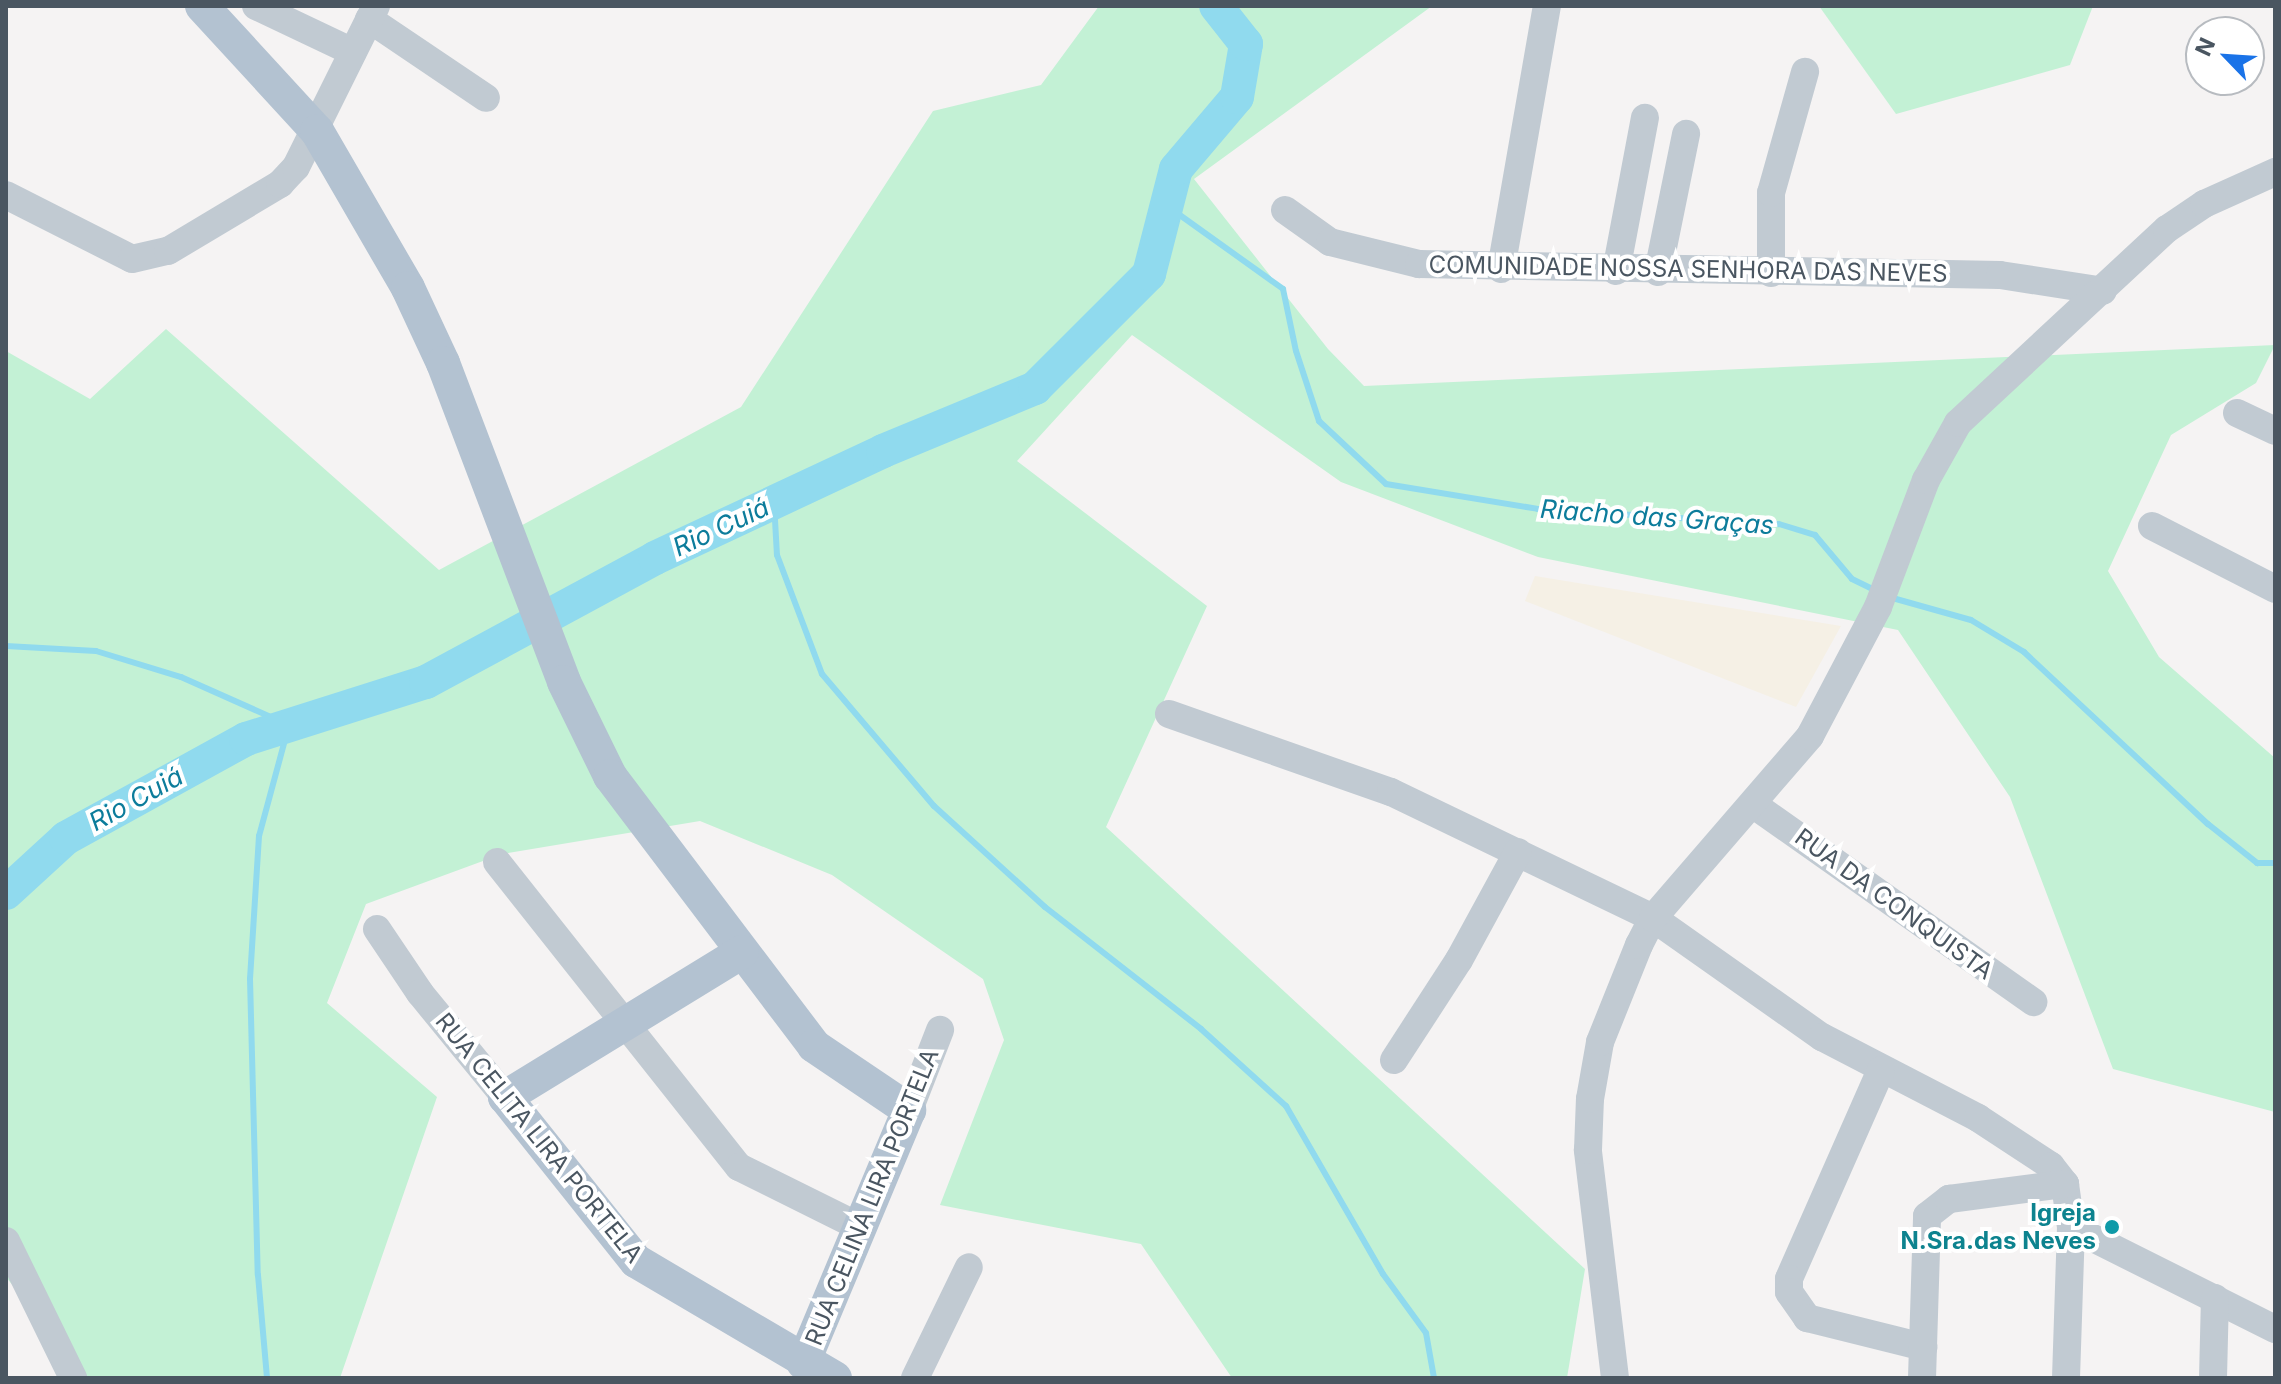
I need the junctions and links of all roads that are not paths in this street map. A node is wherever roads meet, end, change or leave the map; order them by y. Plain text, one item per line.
1 (202, 6) edge
2 (256, 6) edge
3 (1547, 6) edge
4 (372, 12) edge
5 (353, 52) junction
6 (1805, 72) dead end
7 (486, 98) dead end
8 (1645, 118) dead end
9 (317, 131) junction
10 (1686, 134) dead end
11 (2275, 172) edge
12 (6, 195) edge
13 (1285, 210) dead end
14 (1501, 269) junction
15 (1616, 271) junction
16 (1658, 272) junction
17 (1771, 273) junction
18 (2103, 291) junction
19 (2237, 413) dead end
20 (2275, 431) edge
21 (2152, 526) dead end
22 (2275, 589) edge
23 (1169, 714) dead end
24 (1754, 805) junction
25 (1518, 852) junction
26 (497, 862) dead end
27 (1653, 918) junction
28 (377, 929) dead end
29 (737, 963) junction
30 (2033, 1002) dead end
31 (626, 1024) junction
32 (940, 1030) dead end
33 (1394, 1060) dead end
34 (1881, 1070) junction
35 (505, 1097) junction
36 (909, 1110) junction
37 (2065, 1184) junction
38 (858, 1226) junction
39 (2071, 1227) junction
40 (6, 1241) edge
41 (969, 1267) dead end
42 (2215, 1298) junction
43 (2275, 1329) edge
44 (1923, 1347) junction
45 (807, 1354) junction
46 (73, 1378) edge
47 (835, 1378) edge
48 (915, 1378) edge
49 (1615, 1378) edge
50 (1922, 1378) edge
51 (2066, 1378) edge
52 (2213, 1378) edge

1 - 9 main road
2 - 5 street
3 - 14 street
4 - 5 street
4 - 7 street
5 - 9 street
6 - 17 street
8 - 15 street
9 - 12 street
9 - 29 main road
10 - 16 street
11 - 18 street
13 - 14 street, COMUNIDADE NOSSA SENHORA DAS NEVES
14 - 15 street, COMUNIDADE NOSSA SENHORA DAS NEVES
15 - 16 street, COMUNIDADE NOSSA SENHORA DAS NEVES
16 - 17 street, COMUNIDADE NOSSA SENHORA DAS NEVES
17 - 18 street, COMUNIDADE NOSSA SENHORA DAS NEVES
18 - 24 street
19 - 20 street
21 - 22 street
23 - 25 street
24 - 27 street
24 - 30 street, RUA DA CONQUISTA
25 - 27 street
25 - 33 street
26 - 31 street
27 - 34 street
27 - 49 street
28 - 35 street, RUA CELITA LIRA PORTELA
29 - 31 main road
29 - 36 main road
31 - 35 main road
31 - 38 street
32 - 36 street, RUA CELINA LIRA PORTELA
34 - 37 street
34 - 44 street
35 - 45 main road, RUA CELITA LIRA PORTELA
36 - 38 main road, RUA CELINA LIRA PORTELA
37 - 39 street
37 - 44 street
38 - 45 main road, RUA CELINA LIRA PORTELA
39 - 42 street
39 - 51 street
40 - 46 street
41 - 48 street
42 - 43 street
42 - 52 street
44 - 50 street
45 - 47 main road, RUA CELITA LIRA PORTELA

